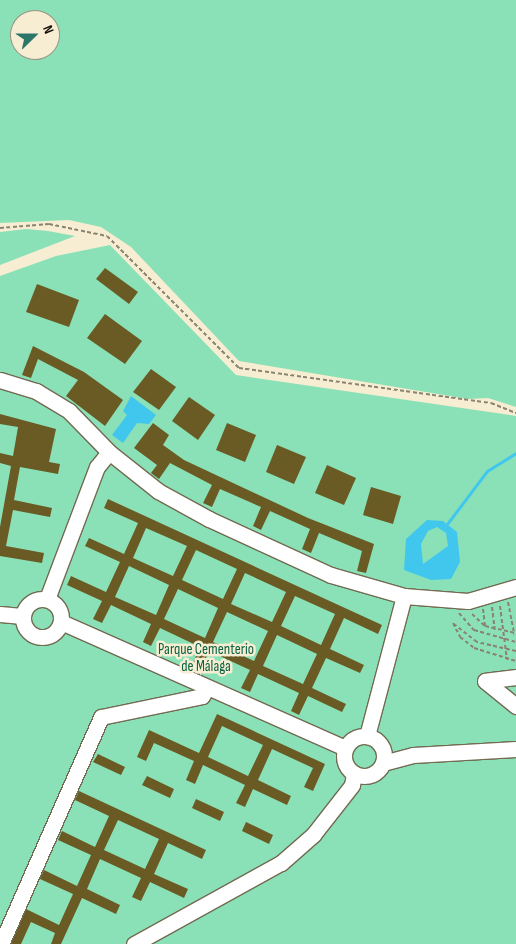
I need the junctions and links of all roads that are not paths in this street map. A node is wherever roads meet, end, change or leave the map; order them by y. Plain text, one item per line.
1 (0, 380) edge
2 (109, 452) junction
3 (512, 594) edge
4 (404, 596) junction
5 (47, 600) junction
6 (0, 614) edge
7 (22, 616) junction
8 (61, 622) junction
9 (516, 677) edge
10 (207, 687) junction
11 (516, 706) edge
12 (366, 736) junction
13 (345, 748) junction
14 (516, 749) edge
15 (383, 763) junction
16 (354, 774) junction
17 (0, 944) edge
18 (134, 944) edge

1 - 2 lane
2 - 4 lane
2 - 5 lane
3 - 4 lane
4 - 12 lane
5 - 7 lane
5 - 8 lane
6 - 7 lane
7 - 8 lane
8 - 10 lane
9 - 11 lane
10 - 13 lane
10 - 17 lane
12 - 13 lane
12 - 15 lane
13 - 16 lane
14 - 15 lane
15 - 16 lane
16 - 18 lane

